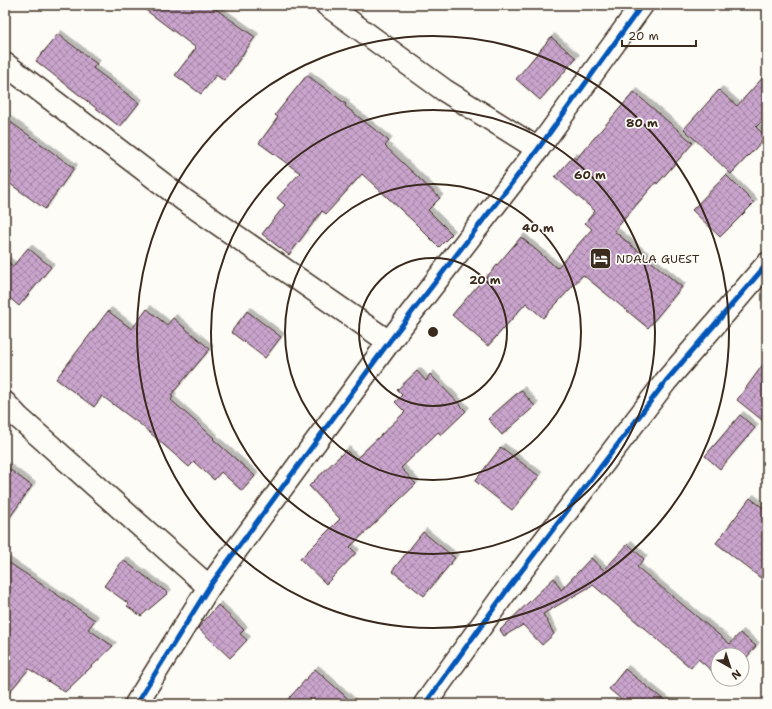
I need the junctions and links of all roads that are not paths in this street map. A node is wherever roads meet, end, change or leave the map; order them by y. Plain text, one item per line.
1 (327, 5) edge
2 (642, 5) edge
3 (5, 64) edge
4 (538, 149) junction
5 (767, 264) edge
6 (389, 342) junction
7 (5, 403) edge
8 (209, 587) junction
9 (136, 704) edge
10 (424, 704) edge

1 - 4 street
2 - 4 street
3 - 6 street
4 - 6 street
5 - 10 street
6 - 8 street
7 - 8 street
8 - 9 street

